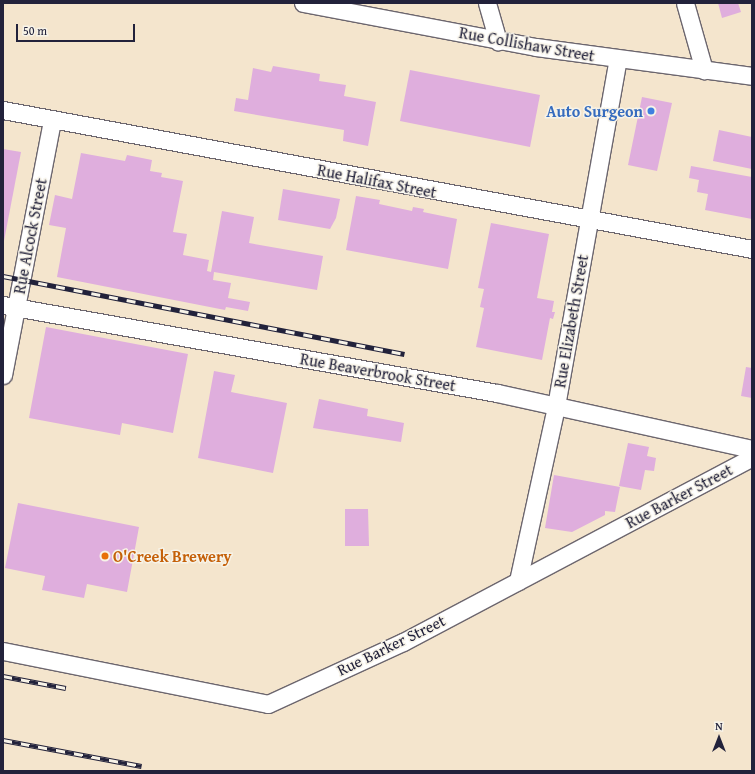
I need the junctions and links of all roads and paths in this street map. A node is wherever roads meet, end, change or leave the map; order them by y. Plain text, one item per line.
1 (303, 3) edge
2 (487, 3) edge
3 (685, 3) edge
4 (498, 41) junction
5 (618, 60) junction
6 (704, 70) junction
7 (752, 76) edge
8 (3, 110) edge
9 (52, 120) junction
10 (588, 220) junction
11 (752, 249) edge
12 (10, 306) edge
13 (3, 375) edge
14 (556, 406) junction
15 (752, 449) edge
16 (752, 457) edge
17 (518, 581) junction
18 (3, 651) edge

1 - 4 street, Rue Collishaw Street
2 - 4 street
3 - 6 street
4 - 5 street, Rue Collishaw Street
5 - 6 street, Rue Collishaw Street
5 - 10 street, Rue Elizabeth Street
6 - 7 street, Rue Collishaw Street
8 - 9 street, Rue Halifax Street
9 - 10 street, Rue Halifax Street
9 - 12 street, Rue Alcock Street
10 - 11 street, Rue Halifax Street
10 - 14 street, Rue Elizabeth Street
12 - 13 street, Rue Alcock Street
12 - 14 street, Rue Beaverbrook Street
14 - 15 street, Rue Beaverbrook Street
14 - 17 street, Rue Elizabeth Street
16 - 17 street, Rue Barker Street
17 - 18 street, Rue Barker Street

